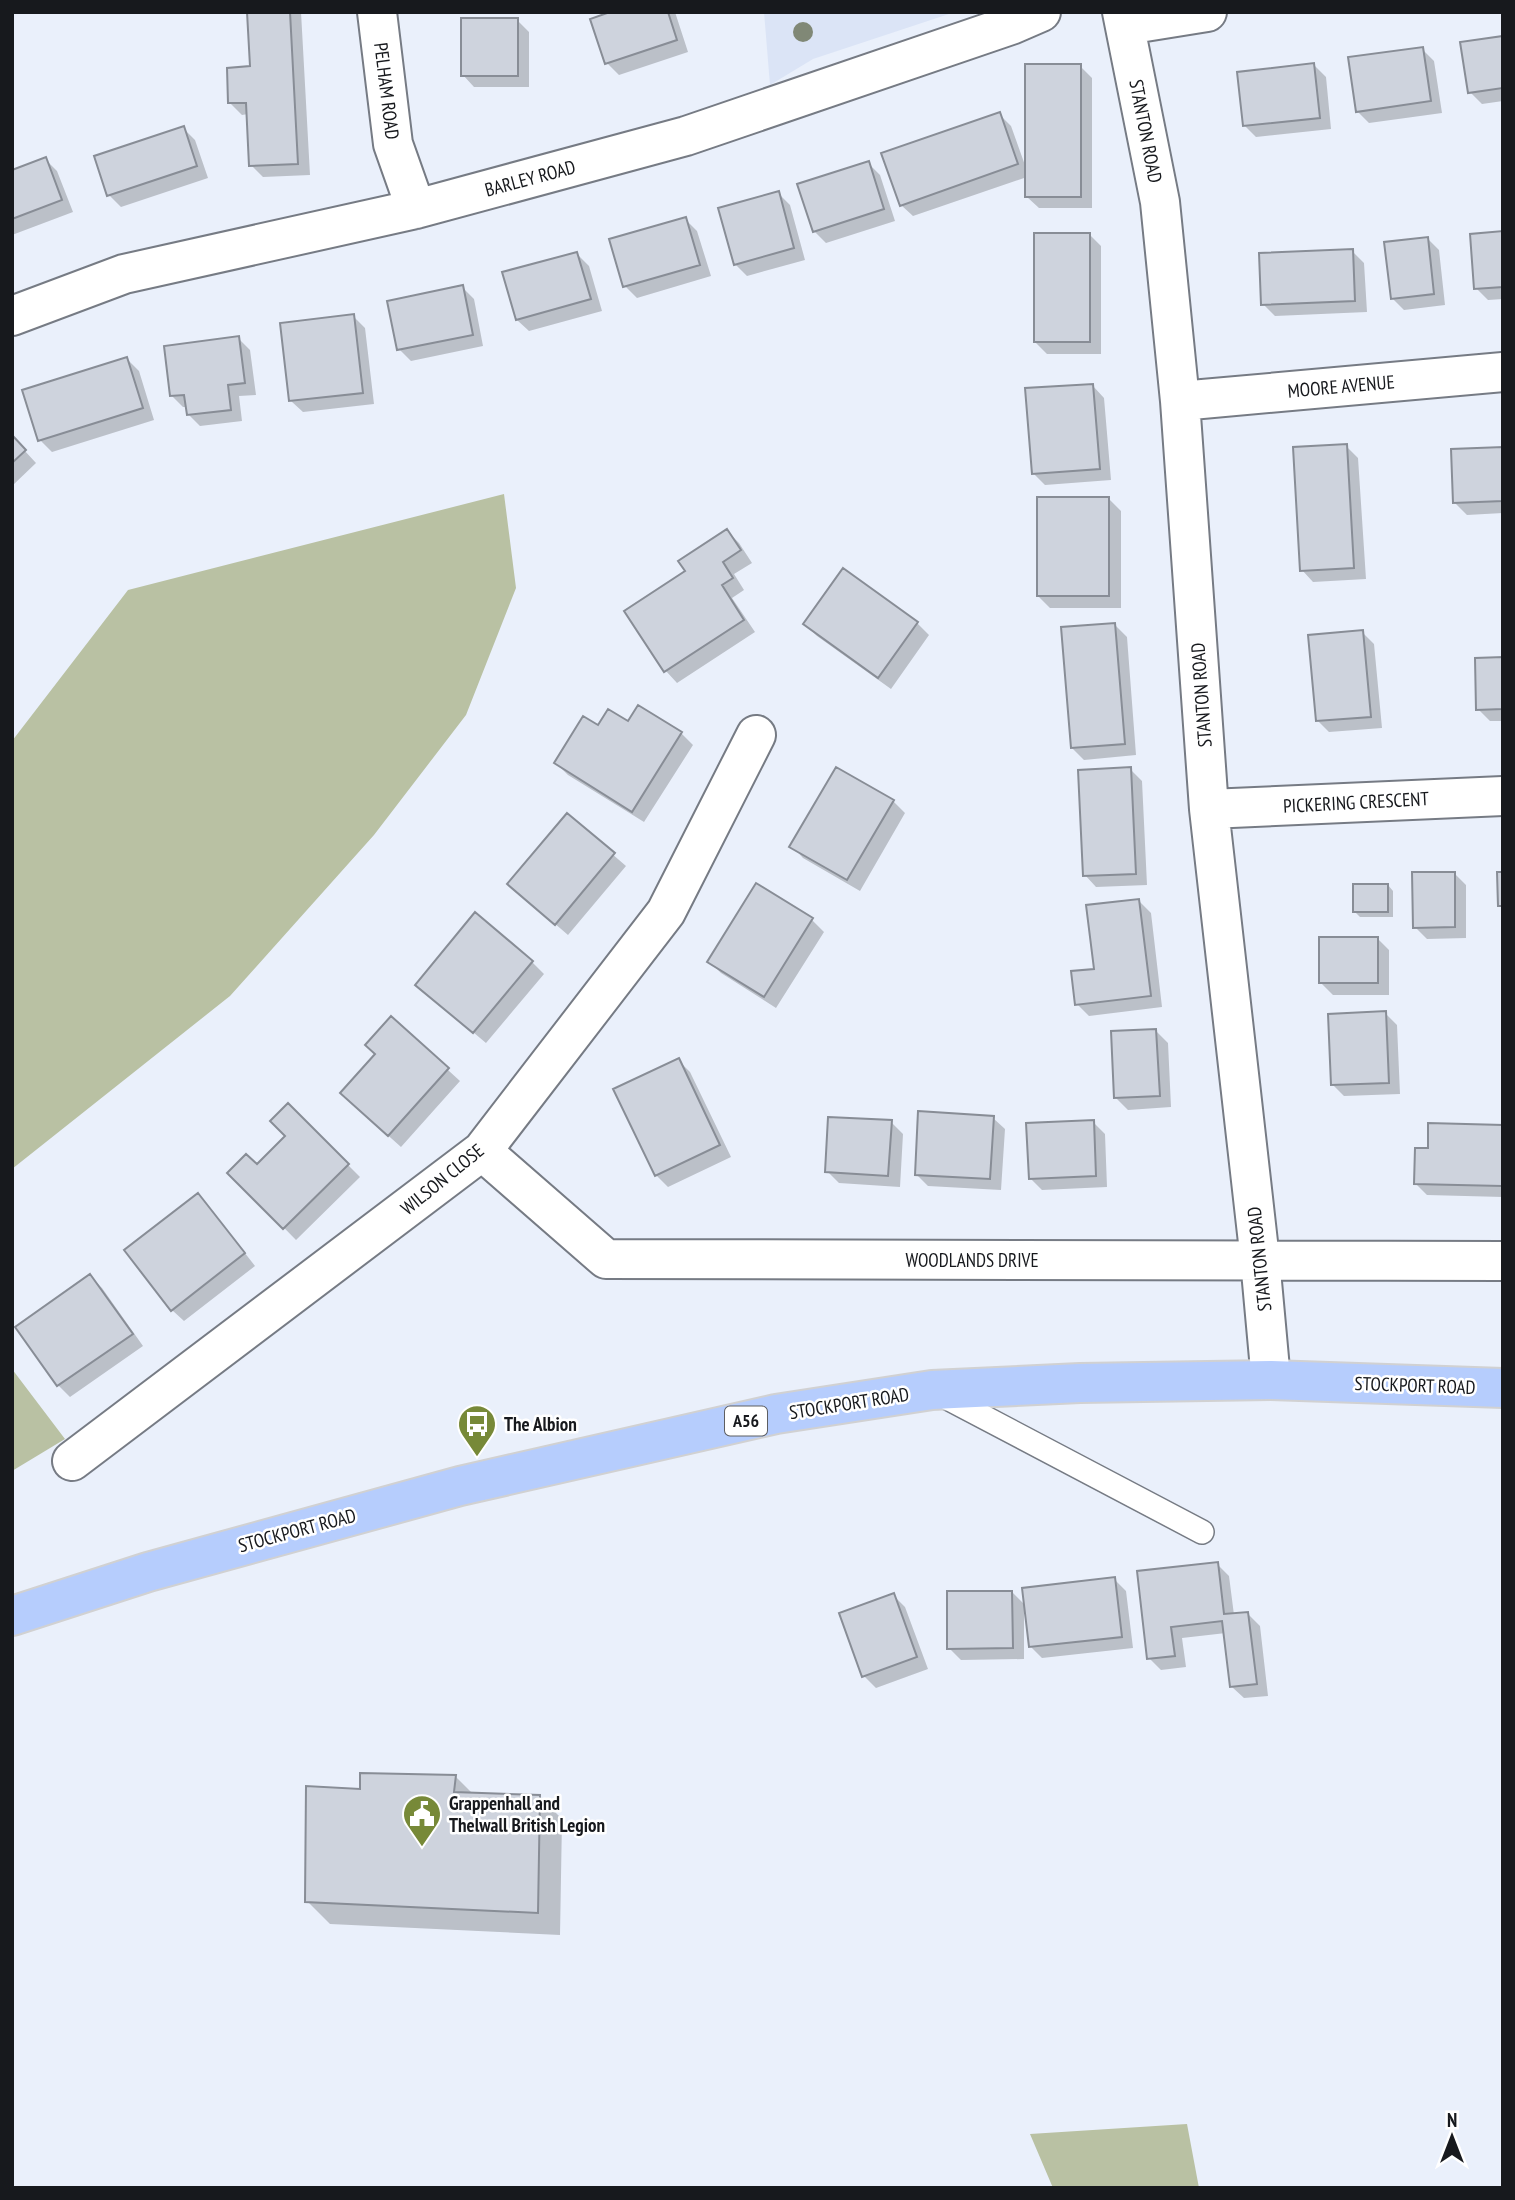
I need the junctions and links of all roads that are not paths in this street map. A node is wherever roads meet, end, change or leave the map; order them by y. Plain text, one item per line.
1 (377, 12) edge
2 (1041, 12) edge
3 (1207, 12) edge
4 (1124, 19) edge
5 (416, 209) junction
6 (12, 316) edge
7 (1503, 372) edge
8 (1180, 401) junction
9 (756, 735) dead end
10 (1503, 796) edge
11 (1209, 809) junction
12 (482, 1151) junction
13 (1260, 1260) junction
14 (1503, 1261) edge
15 (1271, 1380) junction
16 (1503, 1388) edge
17 (932, 1390) junction
18 (72, 1461) dead end
19 (1202, 1532) dead end
20 (12, 1616) edge

1 - 5 street, PELHAM ROAD
2 - 5 street, BARLEY ROAD
3 - 4 street
4 - 8 street, STANTON ROAD
5 - 6 street, BARLEY ROAD
7 - 8 street, MOORE AVENUE
8 - 11 street, STANTON ROAD
9 - 12 street, WILSON CLOSE
10 - 11 street, PICKERING CRESCENT
11 - 13 street, STANTON ROAD
12 - 13 street, WOODLANDS DRIVE
12 - 18 street, WILSON CLOSE
13 - 14 street, WOODLANDS DRIVE
13 - 15 street, STANTON ROAD
15 - 16 main road, STOCKPORT ROAD / A56
15 - 17 main road, STOCKPORT ROAD / A56
17 - 19 lane
17 - 20 main road, STOCKPORT ROAD / A56

